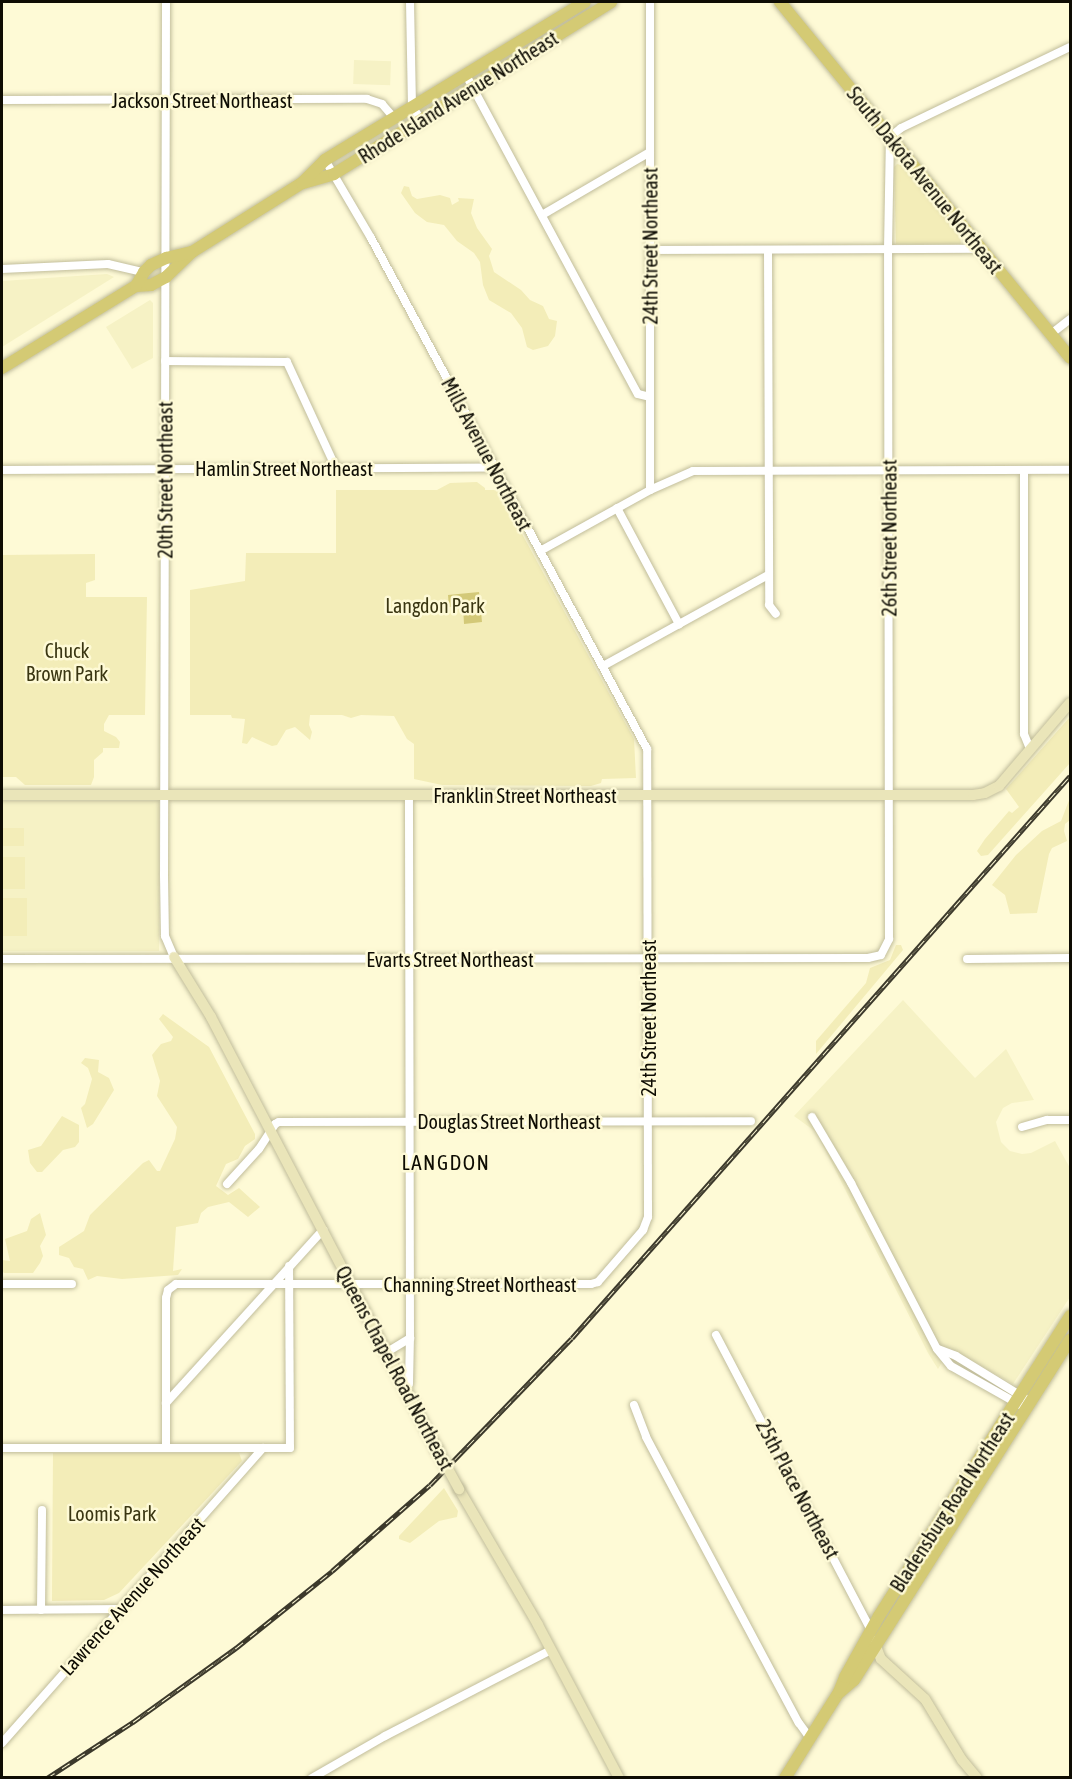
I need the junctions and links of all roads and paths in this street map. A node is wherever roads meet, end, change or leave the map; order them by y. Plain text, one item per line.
1 (166, 2) edge
2 (410, 2) edge
3 (585, 2) edge
4 (611, 2) edge
5 (650, 2) edge
6 (780, 2) edge
7 (1071, 47) edge
8 (465, 75) junction
9 (473, 88) junction
10 (2, 100) edge
11 (165, 100) junction
12 (412, 106) junction
13 (394, 118) junction
14 (421, 120) junction
15 (890, 137) junction
16 (650, 152) junction
17 (326, 160) junction
18 (334, 174) junction
19 (302, 183) junction
20 (542, 215) junction
21 (888, 249) junction
22 (981, 249) junction
23 (650, 250) junction
24 (768, 250) junction
25 (192, 252) junction
26 (166, 258) junction
27 (2, 269) edge
28 (144, 272) junction
29 (166, 277) junction
30 (136, 286) junction
31 (1071, 319) edge
32 (1051, 334) junction
33 (1071, 358) edge
34 (165, 361) junction
35 (2, 368) edge
36 (650, 397) junction
37 (336, 468) junction
38 (494, 468) junction
39 (164, 469) junction
40 (2, 470) edge
41 (768, 470) junction
42 (889, 470) junction
43 (1024, 470) junction
44 (1071, 470) edge
45 (650, 490) junction
46 (617, 508) junction
47 (540, 551) junction
48 (768, 575) junction
49 (776, 614) dead end
50 (679, 624) junction
51 (603, 666) junction
52 (1071, 703) edge
53 (647, 749) joint
54 (1030, 749) junction
55 (2, 795) edge
56 (165, 795) junction
57 (409, 795) junction
58 (648, 795) junction
59 (889, 795) junction
60 (890, 939) joint
61 (174, 957) junction
62 (648, 958) junction
63 (1071, 958) edge
64 (2, 959) edge
65 (409, 959) junction
66 (966, 959) dead end
67 (812, 1117) dead end
68 (1071, 1120) edge
69 (409, 1121) junction
70 (648, 1121) junction
71 (752, 1121) dead end
72 (1022, 1127) dead end
73 (270, 1130) junction
74 (227, 1185) dead end
75 (322, 1230) junction
76 (289, 1266) junction
77 (606, 1273) joint
78 (289, 1283) junction
79 (351, 1283) junction
80 (409, 1283) junction
81 (2, 1284) edge
82 (72, 1284) dead end
83 (272, 1284) junction
84 (1071, 1316) edge
85 (716, 1335) dead end
86 (410, 1338) junction
87 (1071, 1340) edge
88 (387, 1352) junction
89 (409, 1384) dead end
90 (1023, 1402) junction
91 (166, 1403) junction
92 (634, 1406) dead end
93 (2, 1448) edge
94 (166, 1448) junction
95 (263, 1448) junction
96 (949, 1506) junction
97 (42, 1510) dead end
98 (960, 1513) junction
99 (120, 1609) junction
100 (2, 1610) edge
101 (41, 1610) junction
102 (871, 1630) junction
103 (876, 1645) junction
104 (551, 1650) junction
105 (839, 1692) junction
106 (810, 1738) junction
107 (2, 1743) edge
108 (312, 1778) edge
109 (619, 1778) edge
110 (785, 1778) edge
111 (977, 1778) edge

1 - 11 street, 20th Street Northeast
2 - 12 street
3 - 8 main road, Rhode Island Avenue Northeast
4 - 9 main road, Rhode Island Avenue Northeast
5 - 16 street, 24th Street Northeast
6 - 15 main road, South Dakota Avenue Northeast
7 - 15 street
8 - 9 street
8 - 12 main road, Rhode Island Avenue Northeast
9 - 14 main road, Rhode Island Avenue Northeast
9 - 20 street
10 - 11 street, Jackson Street Northeast
11 - 13 street, Jackson Street Northeast
11 - 26 street, 20th Street Northeast
12 - 13 main road, Rhode Island Avenue Northeast
12 - 14 street
13 - 17 main road, Rhode Island Avenue Northeast
14 - 18 main road, Rhode Island Avenue Northeast
15 - 21 street, 26th Street Northeast
15 - 22 main road, South Dakota Avenue Northeast
16 - 20 street
16 - 23 street, 24th Street Northeast
17 - 18 street, Mills Avenue Northeast
17 - 19 main road, Rhode Island Avenue Northeast
18 - 19 main road, Rhode Island Avenue Northeast
18 - 38 street, Mills Avenue Northeast
19 - 25 main road, Rhode Island Avenue Northeast
20 - 36 street
21 - 22 street
21 - 24 street
21 - 42 street, 26th Street Northeast
22 - 32 main road, South Dakota Avenue Northeast
23 - 24 street
23 - 36 street, 24th Street Northeast
24 - 41 street
25 - 26 main road, Rhode Island Avenue Northeast
25 - 29 main road, Rhode Island Avenue Northeast
26 - 28 main road, Rhode Island Avenue Northeast
26 - 29 street, 20th Street Northeast
27 - 28 street
28 - 30 main road, Rhode Island Avenue Northeast
29 - 30 main road, Rhode Island Avenue Northeast
29 - 34 street, 20th Street Northeast
30 - 35 main road, Rhode Island Avenue Northeast
31 - 32 street
32 - 33 main road, South Dakota Avenue Northeast
34 - 37 street
34 - 39 street, 20th Street Northeast
36 - 45 street, 24th Street Northeast
37 - 38 street, Hamlin Street Northeast
37 - 39 street, Hamlin Street Northeast
38 - 47 street, Mills Avenue Northeast
39 - 40 street, Hamlin Street Northeast
39 - 56 street, 20th Street Northeast
41 - 42 street
41 - 45 street
41 - 48 street
42 - 43 street
42 - 59 street, 26th Street Northeast
43 - 44 street
43 - 54 street
45 - 46 street
46 - 47 street
46 - 50 street
47 - 51 street, Mills Avenue Northeast
48 - 49 street
48 - 50 street
50 - 51 street
51 - 53 street, Mills Avenue Northeast
52 - 54 street, Franklin Street Northeast
53 - 58 street, 24th Street Northeast
54 - 59 street, Franklin Street Northeast
55 - 56 street, Franklin Street Northeast
56 - 57 street, Franklin Street Northeast
56 - 61 street, 20th Street Northeast
57 - 58 street, Franklin Street Northeast
57 - 65 street
58 - 59 street, Franklin Street Northeast
58 - 62 street, 24th Street Northeast
59 - 60 street, 26th Street Northeast
60 - 62 street, Evarts Street Northeast
61 - 64 street, Evarts Street Northeast
61 - 65 street, Evarts Street Northeast
61 - 73 street, Queens Chapel Road Northeast
62 - 65 street, Evarts Street Northeast
62 - 70 street, 24th Street Northeast
63 - 66 street
65 - 69 street
67 - 90 street
68 - 72 street
69 - 70 street, Douglas Street Northeast
69 - 73 street, Douglas Street Northeast
69 - 80 street
70 - 71 street, Douglas Street Northeast
70 - 77 street, 24th Street Northeast
73 - 74 street
73 - 75 street, Queens Chapel Road Northeast
75 - 76 street
75 - 79 street, Queens Chapel Road Northeast
76 - 78 street
76 - 83 street
77 - 80 street, Channing Street Northeast
78 - 79 street, Channing Street Northeast
78 - 83 street, Channing Street Northeast
78 - 95 street
79 - 80 street, Channing Street Northeast
79 - 88 street, Queens Chapel Road Northeast
80 - 86 street
81 - 82 street
83 - 91 street
83 - 91 street, Channing Street Northeast
84 - 90 main road, Bladensburg Road Northeast
85 - 102 street, 25th Place Northeast
86 - 88 street
86 - 89 street
87 - 90 main road, Bladensburg Road Northeast
88 - 104 street, Queens Chapel Road Northeast, bridge
90 - 96 main road, Bladensburg Road Northeast
90 - 98 main road, Bladensburg Road Northeast
91 - 94 street
92 - 106 street
93 - 94 street
94 - 95 street
95 - 99 street, Lawrence Avenue Northeast
96 - 98 main road
96 - 102 main road, Bladensburg Road Northeast
97 - 101 street
98 - 103 main road, Bladensburg Road Northeast
99 - 101 street
99 - 107 street, Lawrence Avenue Northeast
100 - 101 street
102 - 103 street, 25th Place Northeast
102 - 105 main road, Bladensburg Road Northeast
103 - 105 main road, Bladensburg Road Northeast
103 - 111 street, 25th Place Northeast
104 - 108 street
104 - 109 street, Queens Chapel Road Northeast
105 - 106 main road, Bladensburg Road Northeast
106 - 110 main road, Bladensburg Road Northeast

